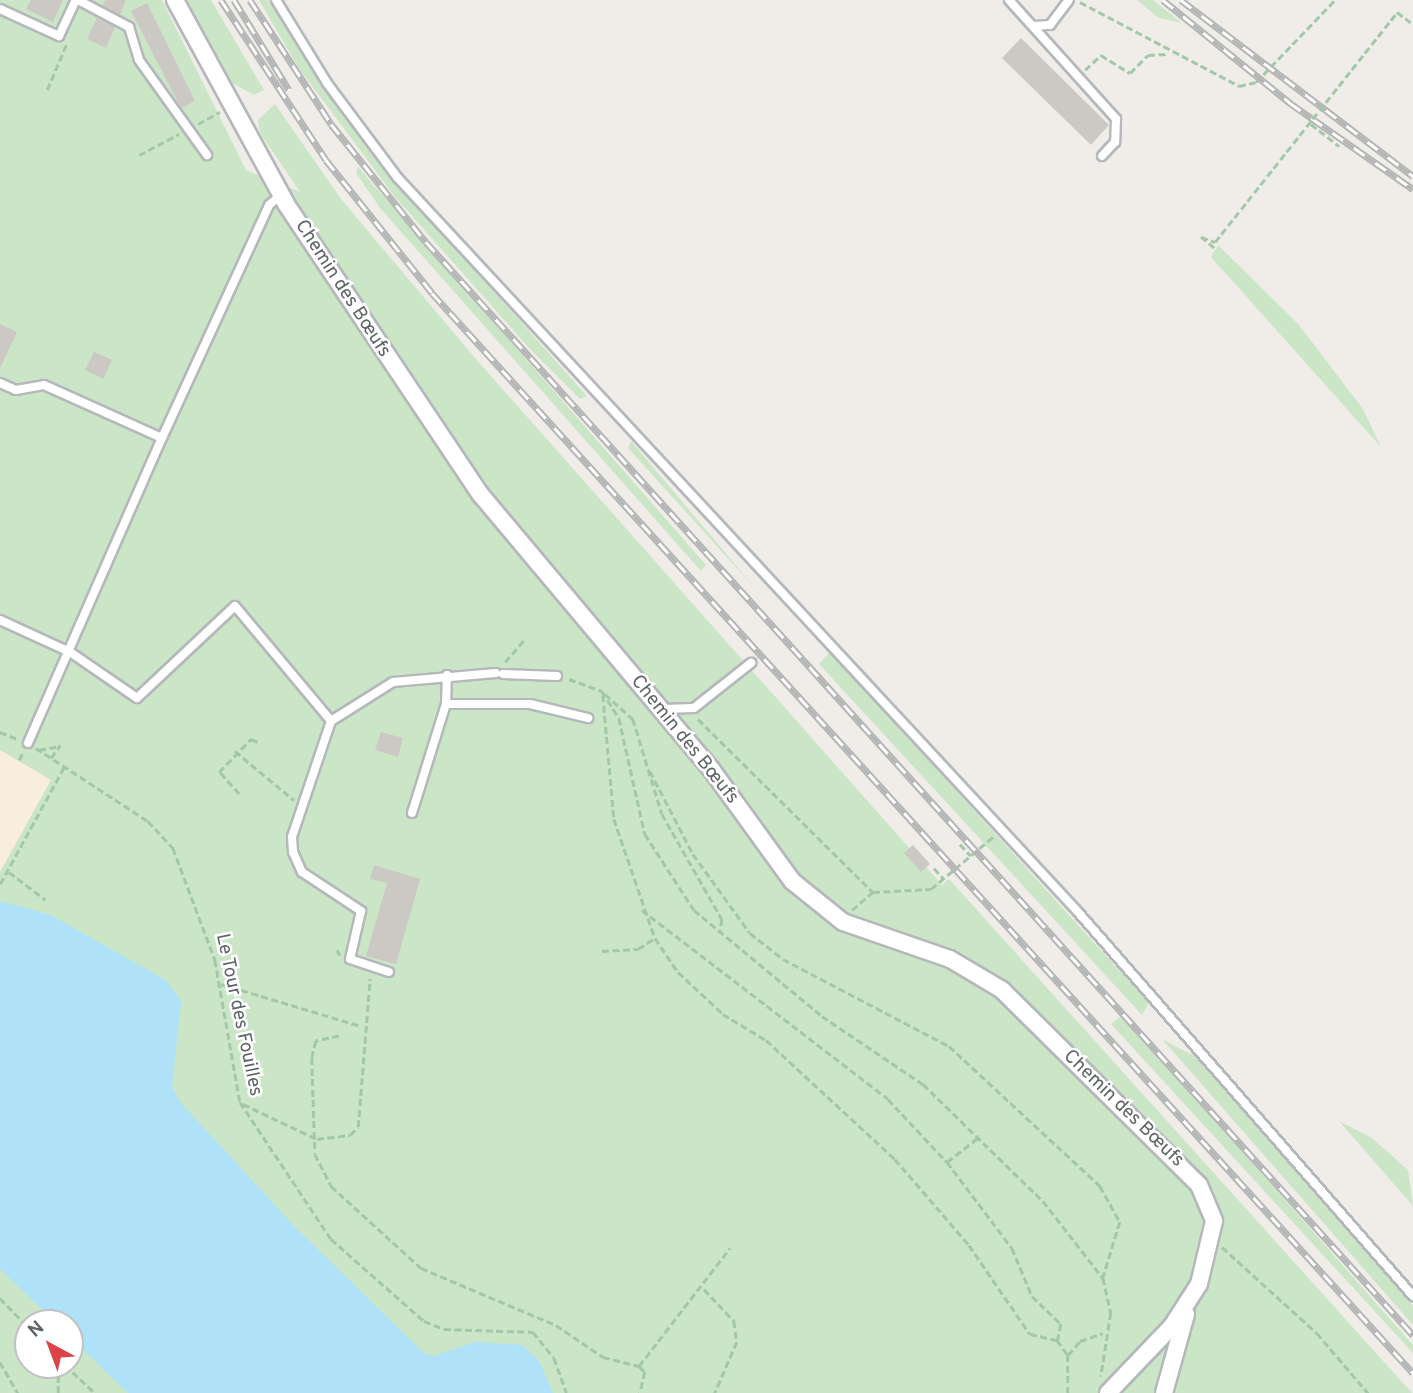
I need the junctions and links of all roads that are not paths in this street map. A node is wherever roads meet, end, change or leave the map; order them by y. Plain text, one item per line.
1 (77, 0) edge
2 (175, 0) edge
3 (276, 0) edge
4 (1009, 0) edge
5 (1071, 0) edge
6 (0, 9) edge
7 (1034, 26) junction
8 (207, 155) dead end
9 (1102, 156) dead end
10 (281, 195) junction
11 (0, 383) edge
12 (162, 438) junction
13 (0, 620) edge
14 (70, 652) junction
15 (751, 663) dead end
16 (447, 675) junction
17 (557, 676) road end
18 (446, 704) junction
19 (663, 714) junction
20 (588, 718) dead end
21 (331, 721) junction
22 (27, 743) road end
23 (412, 813) dead end
24 (389, 972) dead end
25 (1413, 1297) edge
26 (1188, 1305) junction
27 (1105, 1386) edge
28 (1164, 1393) edge

1 - 6 lane
1 - 8 lane
2 - 10 street, Chemin des Bœufs
3 - 25 lane
4 - 7 lane
5 - 7 lane
7 - 9 lane
10 - 12 lane
10 - 19 street, Chemin des Bœufs
11 - 12 lane
12 - 14 lane
13 - 14 lane
14 - 21 lane
14 - 22 lane
15 - 19 lane
16 - 17 lane
16 - 18 lane
16 - 21 lane
18 - 20 lane
18 - 23 lane
19 - 26 street, Chemin des Bœufs
21 - 24 lane
26 - 27 street
26 - 28 street

